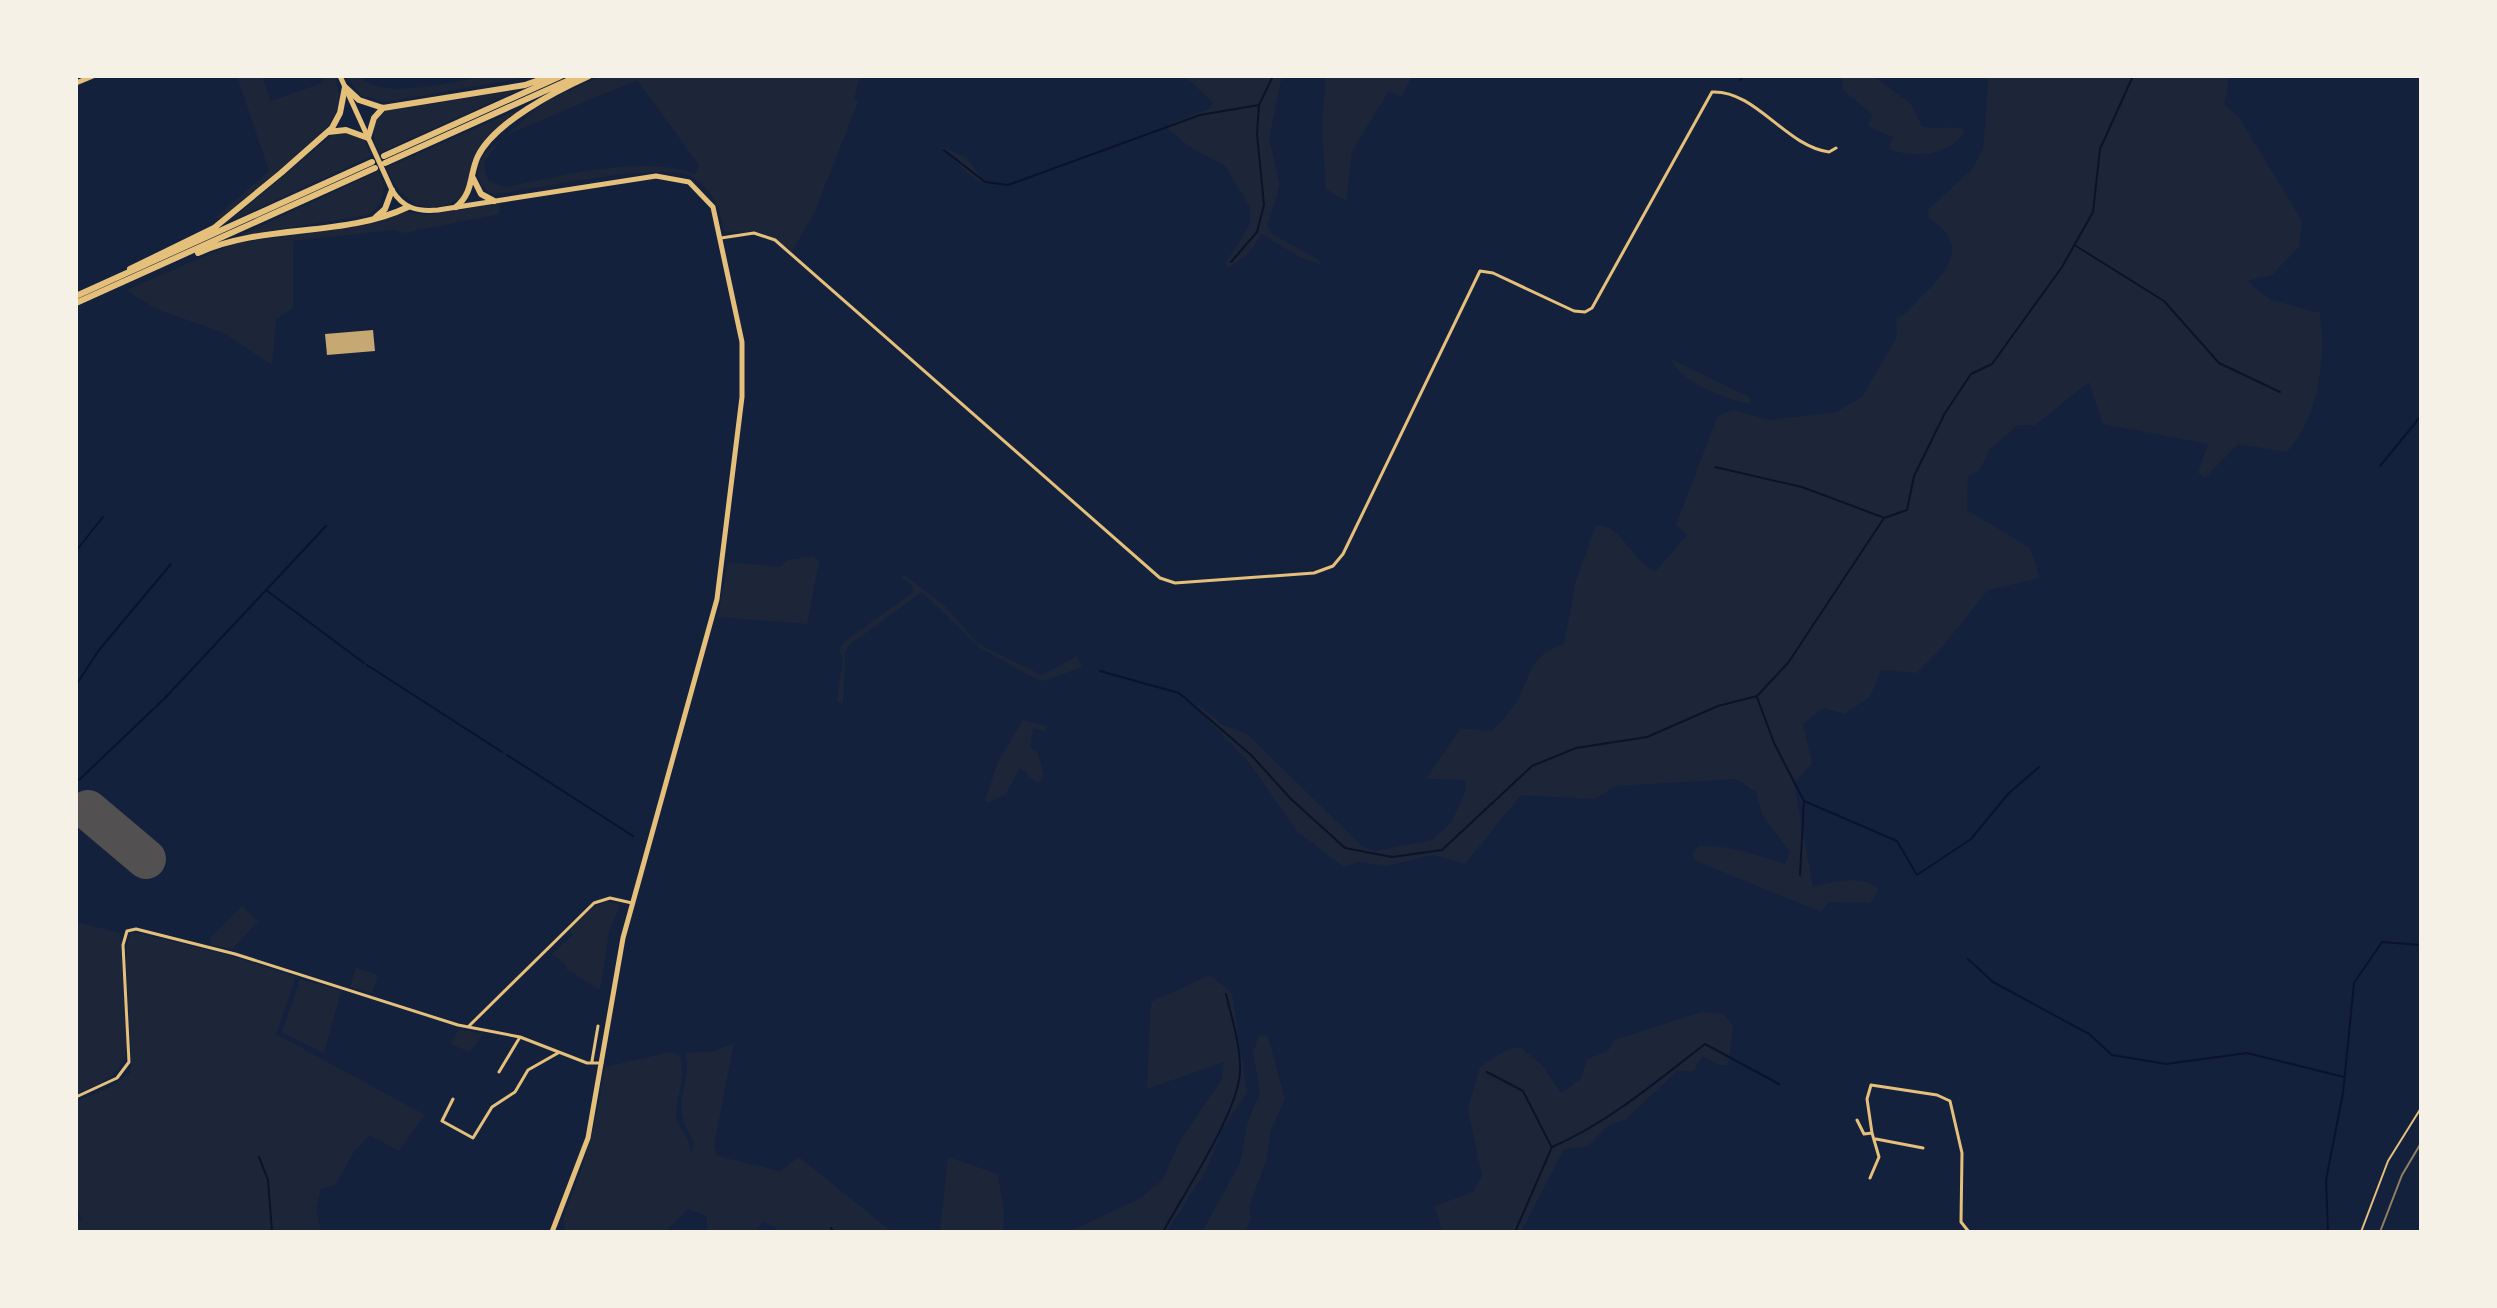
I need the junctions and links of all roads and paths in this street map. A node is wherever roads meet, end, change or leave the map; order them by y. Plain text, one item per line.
1 (93, 76) edge
2 (340, 76) edge
3 (550, 76) edge
4 (561, 76) edge
5 (578, 76) edge
6 (589, 76) edge
7 (76, 83) edge
8 (345, 87) junction
9 (383, 108) junction
10 (328, 132) junction
11 (368, 140) junction
12 (1836, 148) dead end
13 (473, 177) junction
14 (392, 190) junction
15 (494, 201) junction
16 (408, 207) junction
17 (456, 207) junction
18 (373, 219) junction
19 (721, 238) junction
20 (124, 274) junction
21 (113, 287) junction
22 (76, 296) edge
23 (76, 303) edge
24 (632, 903) junction
25 (598, 1026) dead end
26 (468, 1027) junction
27 (520, 1037) junction
28 (558, 1053) junction
29 (592, 1061) junction
30 (602, 1063) junction
31 (499, 1072) dead end
32 (76, 1097) edge
33 (453, 1099) dead end
34 (2421, 1108) edge
35 (1857, 1120) dead end
36 (1872, 1133) junction
37 (1876, 1139) junction
38 (1923, 1148) dead end
39 (1870, 1178) dead end
40 (552, 1232) edge
41 (1969, 1232) edge
42 (2361, 1232) edge

1 - 7 main road
2 - 8 main road
3 - 9 highway
4 - 5 highway
6 - 13 highway
8 - 9 highway
8 - 10 highway
8 - 11 main road
9 - 11 highway
10 - 11 highway
10 - 20 highway
11 - 14 main road
12 - 19 street
13 - 15 highway
13 - 17 highway
14 - 16 main road
14 - 18 highway
15 - 17 main road
15 - 19 main road
16 - 17 main road
16 - 18 highway
18 - 21 highway
19 - 24 main road
20 - 21 highway
20 - 22 highway
21 - 23 highway
24 - 26 street
24 - 30 main road
25 - 29 street
26 - 27 street
26 - 32 street
27 - 28 street
27 - 31 street
28 - 29 street
28 - 33 street
29 - 30 street
30 - 40 main road
34 - 42 path
35 - 36 street
36 - 37 street
36 - 41 street
37 - 38 street
37 - 39 street

